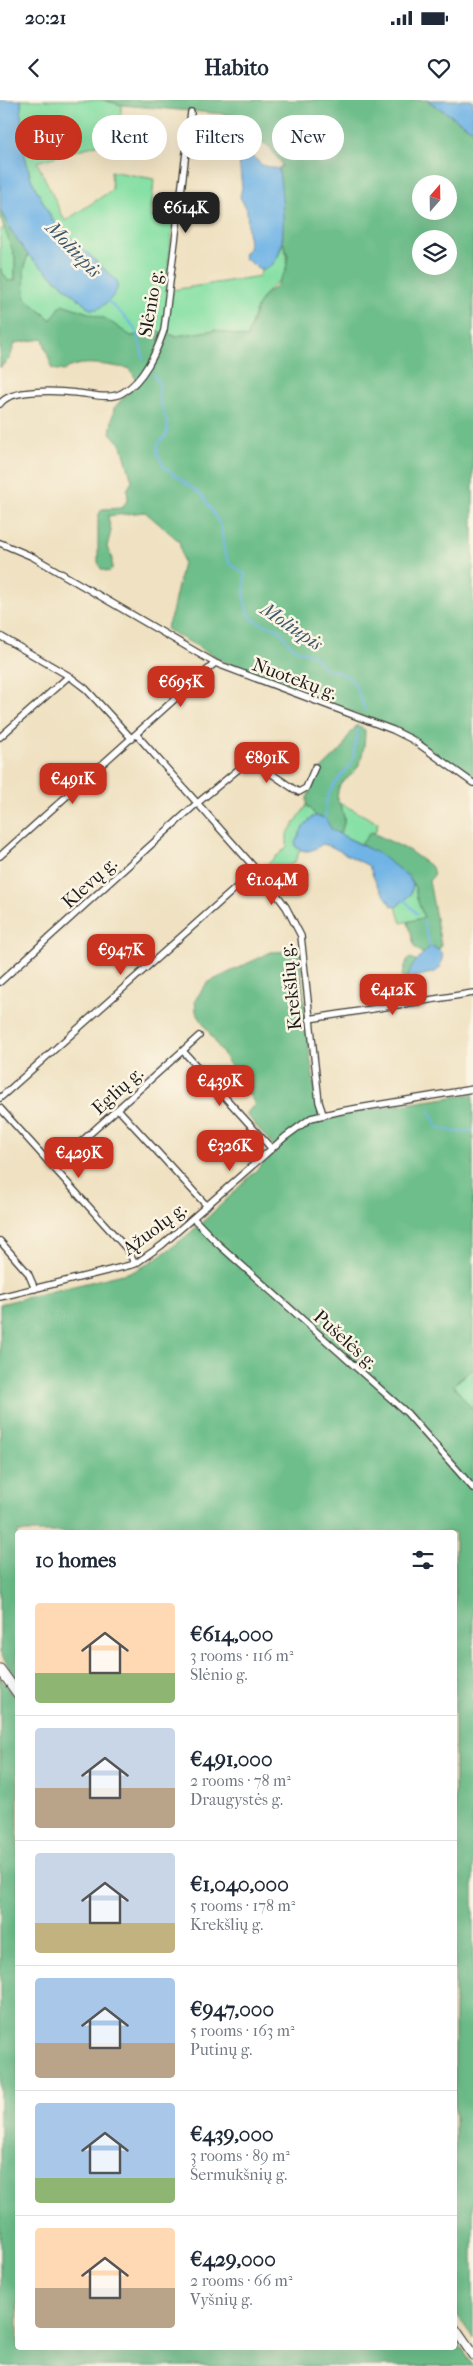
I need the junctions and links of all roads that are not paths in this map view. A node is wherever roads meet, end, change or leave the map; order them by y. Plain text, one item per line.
1 (191, 112) dead end
2 (0, 404) edge
3 (0, 543) edge
4 (0, 636) edge
5 (215, 663) junction
6 (69, 676) junction
7 (1, 735) edge
8 (134, 736) junction
9 (315, 767) dead end
10 (473, 783) edge
11 (198, 803) junction
12 (0, 856) edge
13 (256, 870) junction
14 (0, 982) edge
15 (473, 993) edge
16 (309, 1019) junction
17 (199, 1036) dead end
18 (183, 1051) junction
19 (473, 1088) edge
20 (0, 1098) edge
21 (0, 1108) edge
22 (118, 1109) junction
23 (323, 1114) junction
24 (272, 1149) junction
25 (54, 1166) junction
26 (207, 1206) junction
27 (193, 1218) junction
28 (0, 1241) edge
29 (135, 1264) junction
30 (35, 1289) junction
31 (0, 1297) edge
32 (473, 1488) edge
33 (0, 1669) edge
34 (15, 1690) edge
35 (457, 2331) edge
36 (473, 2355) edge

1 - 2 street, Slėnio g.
3 - 5 street, Nuotekų g.
4 - 6 street, Krekšlių g.
5 - 8 street
5 - 10 street, Nuotekų g.
6 - 7 street
6 - 8 street, Krekšlių g.
8 - 11 street, Krekšlių g.
8 - 12 street
9 - 11 street, Klevų g.
11 - 13 street, Krekšlių g.
11 - 14 street, Klevų g.
13 - 16 street, Krekšlių g.
13 - 20 street
15 - 16 street
16 - 23 street, Krekšlių g.
17 - 18 street, Eglių g.
18 - 22 street, Eglių g.
18 - 24 street
19 - 23 street, Ąžuolų g.
21 - 25 street
22 - 25 street, Eglių g.
22 - 26 street
23 - 24 street, Ąžuolų g.
24 - 26 street, Ąžuolų g.
25 - 29 street
26 - 27 street, Ąžuolų g.
27 - 29 street, Ąžuolų g.
27 - 32 street, Pušelės g.
28 - 30 street
29 - 30 street, Ąžuolų g.
30 - 31 street, Ąžuolų g.
33 - 34 main road
35 - 36 main road

